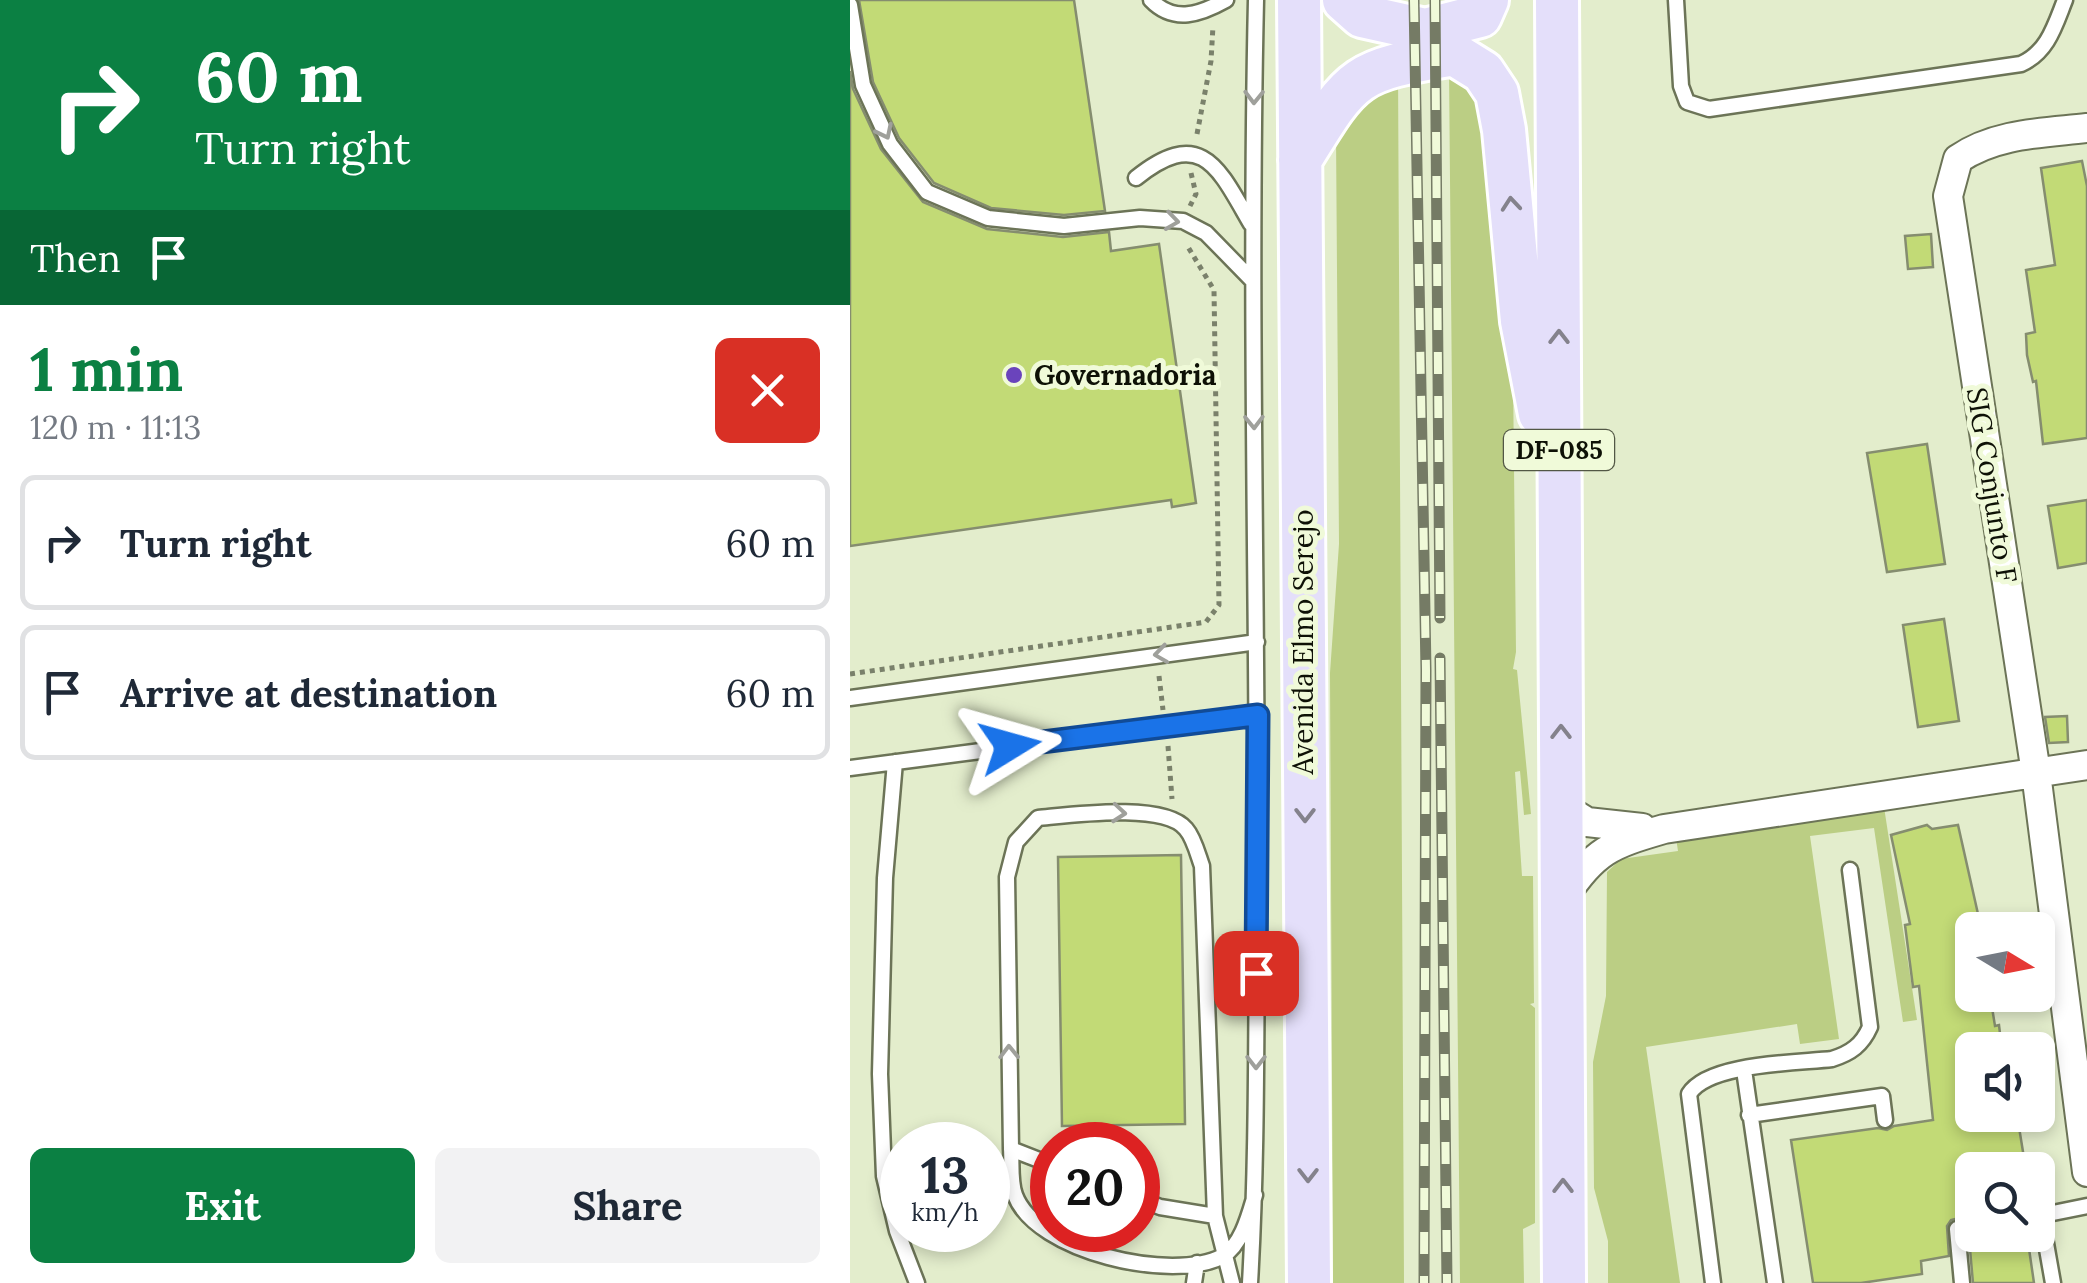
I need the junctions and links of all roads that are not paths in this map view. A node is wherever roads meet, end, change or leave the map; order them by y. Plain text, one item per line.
1 (1151, 0) edge
2 (1226, 0) edge
3 (1256, 0) edge
4 (1299, 0) edge
5 (1344, 0) edge
6 (1487, 0) edge
7 (1676, 0) edge
8 (2065, 0) edge
9 (850, 5) edge
10 (1562, 8) edge
11 (2087, 128) edge
12 (1299, 161) junction
13 (1136, 178) dead end
14 (1251, 224) junction
15 (1252, 280) junction
16 (1559, 508) junction
17 (1257, 642) junction
18 (850, 698) edge
19 (1258, 715) junction
20 (895, 762) junction
21 (2087, 766) edge
22 (850, 768) edge
23 (2036, 773) junction
24 (1561, 806) junction
25 (1664, 829) junction
26 (1850, 870) dead end
27 (1562, 900) junction
28 (1744, 1070) junction
29 (1749, 1116) junction
30 (1885, 1120) dead end
31 (1011, 1149) junction
32 (1030, 1156) edge
33 (2087, 1172) edge
34 (1255, 1195) junction
35 (1160, 1206) edge
36 (2087, 1206) edge
37 (2055, 1213) edge
38 (1215, 1216) junction
39 (1959, 1252) edge
40 (2047, 1252) edge
41 (1224, 1255) junction
42 (1197, 1263) junction
43 (916, 1283) edge
44 (1194, 1283) edge
45 (1232, 1283) edge
46 (1250, 1283) edge
47 (1309, 1283) edge
48 (1564, 1283) edge
49 (1713, 1283) edge
50 (1774, 1283) edge
51 (1962, 1283) edge
52 (2053, 1283) edge

1 - 2 lane
3 -> 14 lane
4 - 12 main road, Avenida Elmo Serejo
5 - 6 main road
7 - 8 lane
9 -> 15 lane
16 -> 10 main road, DF-085
11 - 23 street, SIG Conjunto F
16 -> 12 main road
12 -> 47 main road, Avenida Elmo Serejo
13 - 14 lane
14 - 15 lane
15 -> 17 lane
24 -> 16 main road, DF-085
17 -> 18 lane
17 - 19 lane
19 - 20 lane
19 -> 34 lane
20 - 22 lane
20 - 43 lane
21 - 23 street
23 - 25 street
23 - 33 street, SIG Conjunto F
24 - 25 street
24 - 27 main road, DF-085
25 - 27 street
26 - 28 lane
48 -> 27 main road, DF-085
28 - 29 lane
28 - 49 lane
29 - 30 lane
29 - 50 lane
31 - 32 lane
31 -> 38 lane
31 - 42 lane
34 - 41 lane
34 - 46 lane
35 - 38 lane
36 - 37 lane
38 - 41 lane
39 - 51 lane
40 - 52 lane
41 - 42 lane
41 - 45 lane
42 - 44 lane

